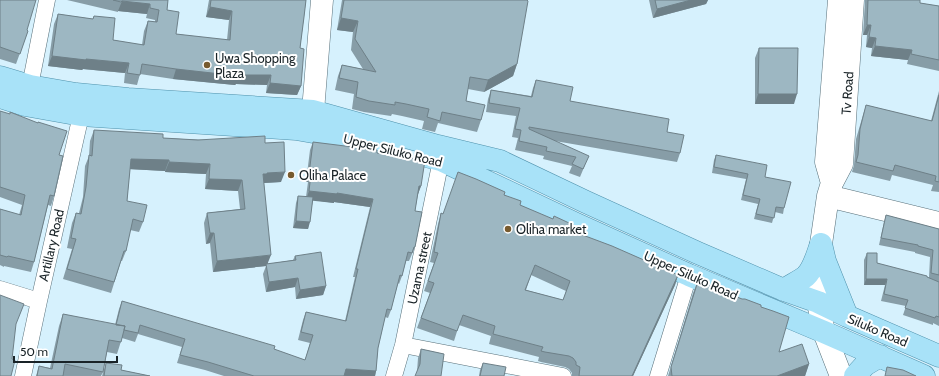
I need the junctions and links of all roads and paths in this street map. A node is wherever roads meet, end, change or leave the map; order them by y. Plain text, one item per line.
1 (48, 0) edge
2 (322, 0) edge
3 (839, 0) edge
4 (853, 0) edge
5 (0, 77) edge
6 (30, 86) junction
7 (0, 97) edge
8 (81, 114) junction
9 (313, 121) junction
10 (441, 160) junction
11 (830, 189) junction
12 (939, 223) edge
13 (821, 244) junction
14 (689, 275) junction
15 (0, 289) edge
16 (784, 290) junction
17 (39, 301) junction
18 (818, 302) junction
19 (846, 316) junction
20 (824, 332) junction
21 (403, 345) junction
22 (880, 356) junction
23 (939, 356) edge
24 (23, 376) edge
25 (394, 376) edge
26 (563, 376) edge
27 (658, 376) edge
28 (841, 376) edge
29 (855, 376) edge
30 (924, 376) edge

1 - 6 street
2 - 9 street
3 - 11 street, Tv Road
4 - 11 street, Tv Road
5 - 6 main road, Upper Siluko Road
6 - 9 main road, Upper Siluko Road
7 - 8 main road, Upper Siluko Road
8 - 9 main road, Upper Siluko Road
8 - 17 street, Artillary Road
9 - 10 main road, Upper Siluko Road
9 - 16 main road, Upper Siluko Road
10 - 14 main road, Upper Siluko Road
10 - 21 street, Uzama street
11 - 12 street
11 - 13 street, Tv Road
13 - 16 main road
13 - 18 street, Tv Road
13 - 19 main road
14 - 20 main road, Upper Siluko Road
14 - 27 street
15 - 17 street
16 - 18 main road, Upper Siluko Road
17 - 24 street, Artillary Road
18 - 19 main road, Siluko Road
18 - 20 street, Tv Road
19 - 23 main road, Siluko Road
20 - 22 main road, Siluko Road
20 - 28 street, Tv Road
21 - 25 street, Uzama street
21 - 26 street
22 - 29 main road
22 - 30 main road, Siluko Road

